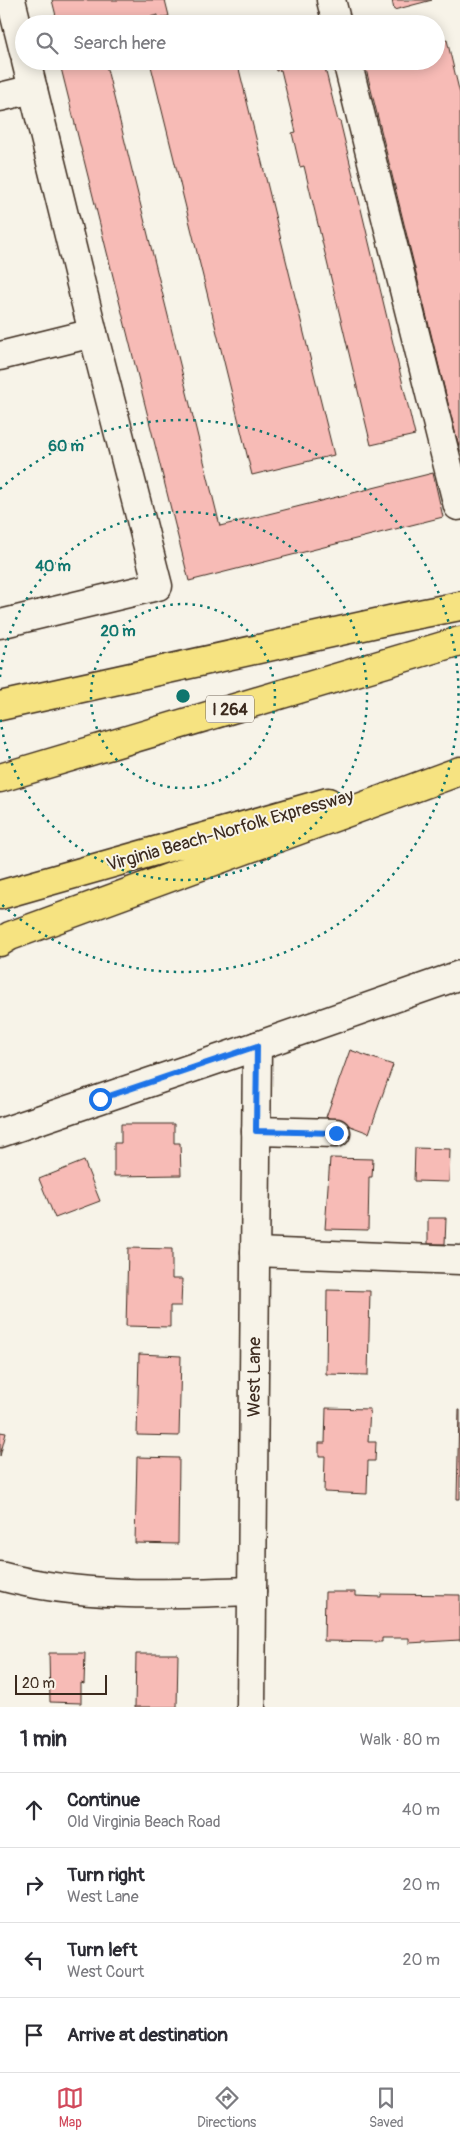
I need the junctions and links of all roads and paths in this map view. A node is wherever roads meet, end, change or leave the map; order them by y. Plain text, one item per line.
1 (11, 0) edge
2 (331, 0) edge
3 (335, 15) edge
4 (15, 16) edge
5 (28, 70) edge
6 (349, 70) edge
7 (33, 89) junction
8 (0, 97) edge
9 (93, 333) junction
10 (0, 356) edge
11 (458, 506) dead end
12 (460, 606) edge
13 (0, 624) edge
14 (460, 641) edge
15 (0, 706) edge
16 (460, 765) edge
17 (460, 772) edge
18 (0, 778) edge
19 (0, 895) edge
20 (0, 942) edge
21 (460, 975) edge
22 (257, 1046) junction
23 (256, 1131) junction
24 (0, 1133) edge
25 (336, 1133) dead end
26 (255, 1252) junction
27 (460, 1260) edge
28 (0, 1576) edge
29 (252, 1591) junction
30 (251, 1707) edge

1 - 4 street
2 - 3 street
5 - 7 street
6 - 11 street
7 - 8 street
7 - 9 street
9 - 10 street
9 - 13 street
12 - 15 highway
14 - 18 highway, I 264
16 - 19 highway, Virginia Beach-Norfolk Expressway
17 - 20 highway
21 - 22 street
22 - 23 street, West Lane
22 - 24 street
23 - 25 street
23 - 26 street, West Lane
26 - 27 street
26 - 29 street, West Lane
28 - 29 street
29 - 30 street, West Lane

